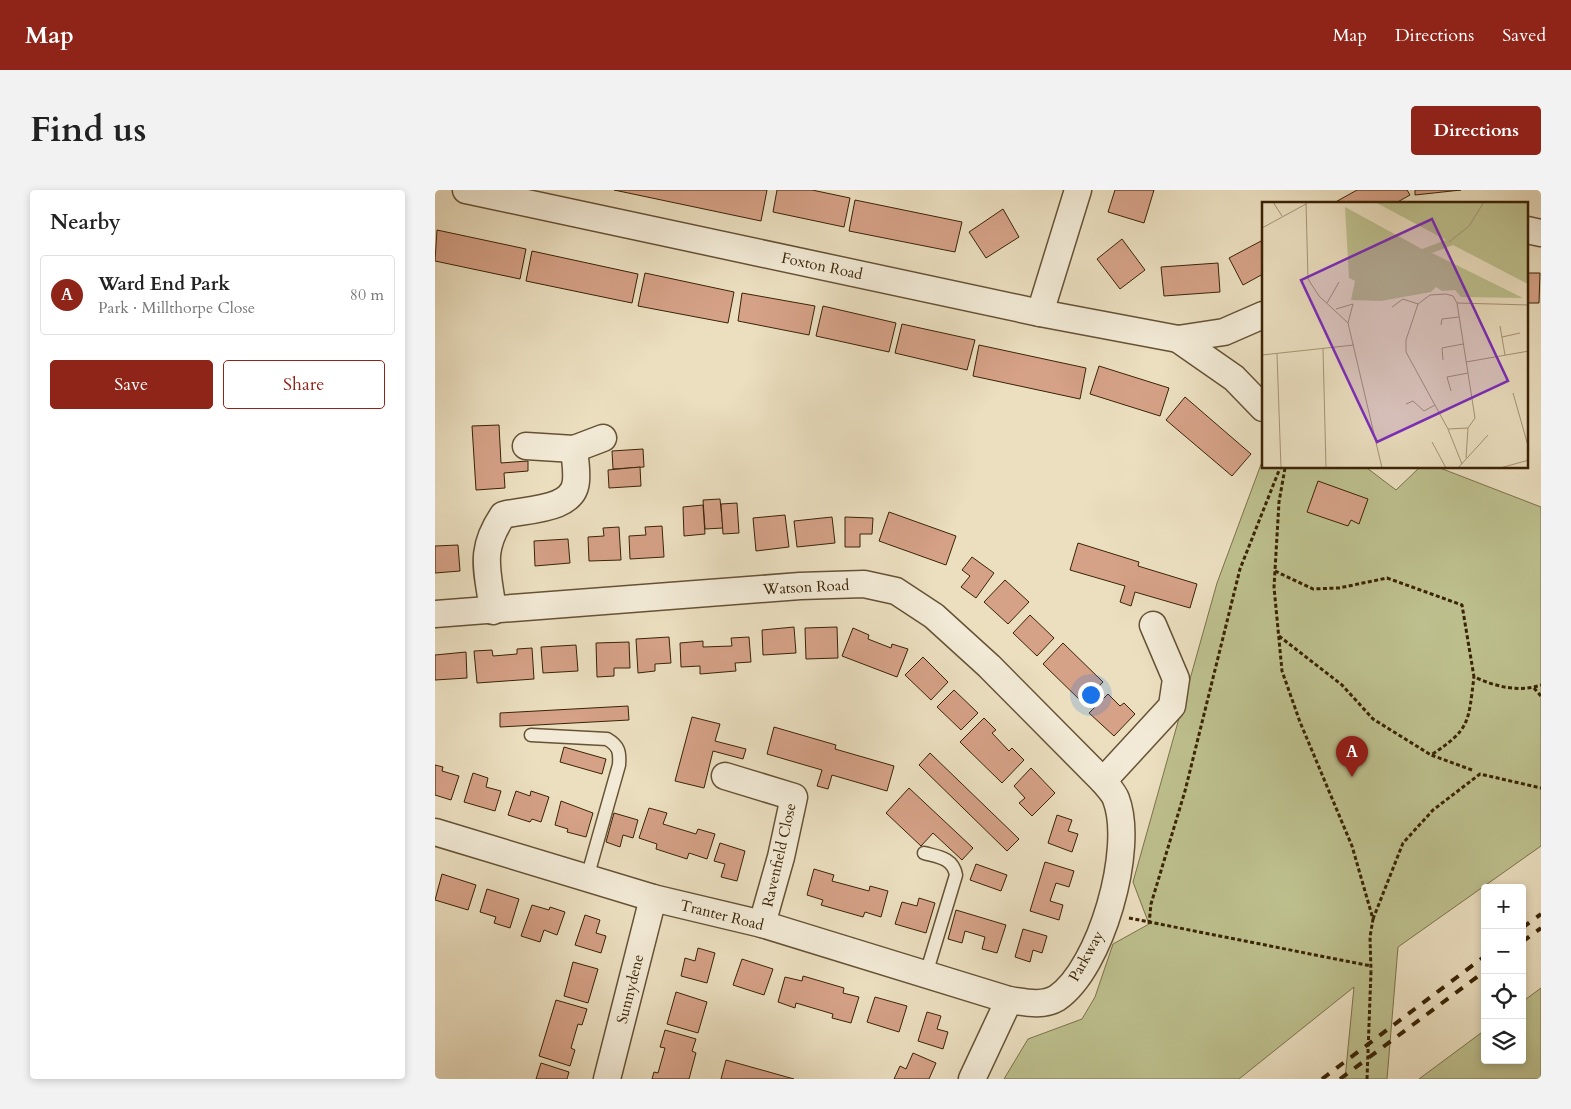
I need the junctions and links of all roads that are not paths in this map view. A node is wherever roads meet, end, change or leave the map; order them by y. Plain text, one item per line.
1 (466, 190) edge
2 (1078, 190) edge
3 (1039, 313) junction
4 (1262, 315) edge
5 (1178, 338) junction
6 (1262, 407) edge
7 (603, 438) dead end
8 (526, 446) dead end
9 (574, 449) junction
10 (493, 611) junction
11 (435, 614) edge
12 (1153, 625) dead end
13 (531, 735) dead end
14 (725, 776) dead end
15 (1103, 781) junction
16 (435, 832) edge
17 (924, 852) dead end
18 (587, 878) junction
19 (653, 898) junction
20 (762, 924) junction
21 (926, 974) junction
22 (1009, 1000) junction
23 (607, 1079) edge
24 (972, 1079) edge

1 - 3 street, Foxton Road
2 - 3 street
3 - 5 street, Foxton Road
4 - 5 street
5 - 6 street
7 - 9 street
8 - 9 street
9 - 10 street
10 - 11 street, Watson Road
10 - 15 street, Watson Road
12 - 15 street
13 - 18 lane
14 - 20 street, Ravenfield Close
15 - 22 street, Parkway
16 - 18 street, Tranter Road
17 - 21 lane
18 - 19 street, Tranter Road
19 - 20 street, Tranter Road
19 - 23 street, Sunnydene
20 - 21 street, Tranter Road
21 - 22 street, Tranter Road
22 - 24 street

